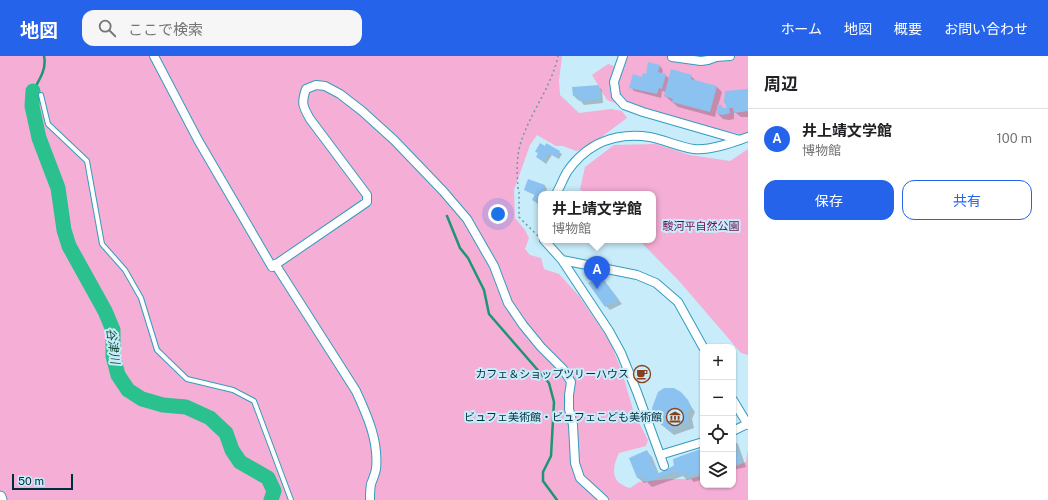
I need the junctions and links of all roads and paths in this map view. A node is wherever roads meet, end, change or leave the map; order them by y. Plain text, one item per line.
1 (154, 56) edge
2 (558, 56) edge
3 (623, 56) edge
4 (730, 56) edge
5 (672, 57) dead end
6 (41, 95) dead end
7 (744, 139) edge
8 (558, 191) edge
9 (538, 236) edge
10 (547, 243) edge
11 (562, 260) junction
12 (275, 264) junction
13 (701, 344) edge
14 (736, 405) edge
15 (748, 425) edge
16 (736, 430) edge
17 (700, 443) edge
18 (660, 455) junction
19 (664, 466) dead end
20 (291, 500) edge
21 (370, 500) edge
22 (604, 500) edge

1 - 12 street
2 - 9 path
3 - 7 street
4 - 5 street
6 - 20 lane
7 - 8 street
10 - 11 street
11 - 13 street
11 - 18 street
12 - 21 street
12 - 22 street
14 - 15 street
15 - 16 street
17 - 18 street
18 - 19 street

